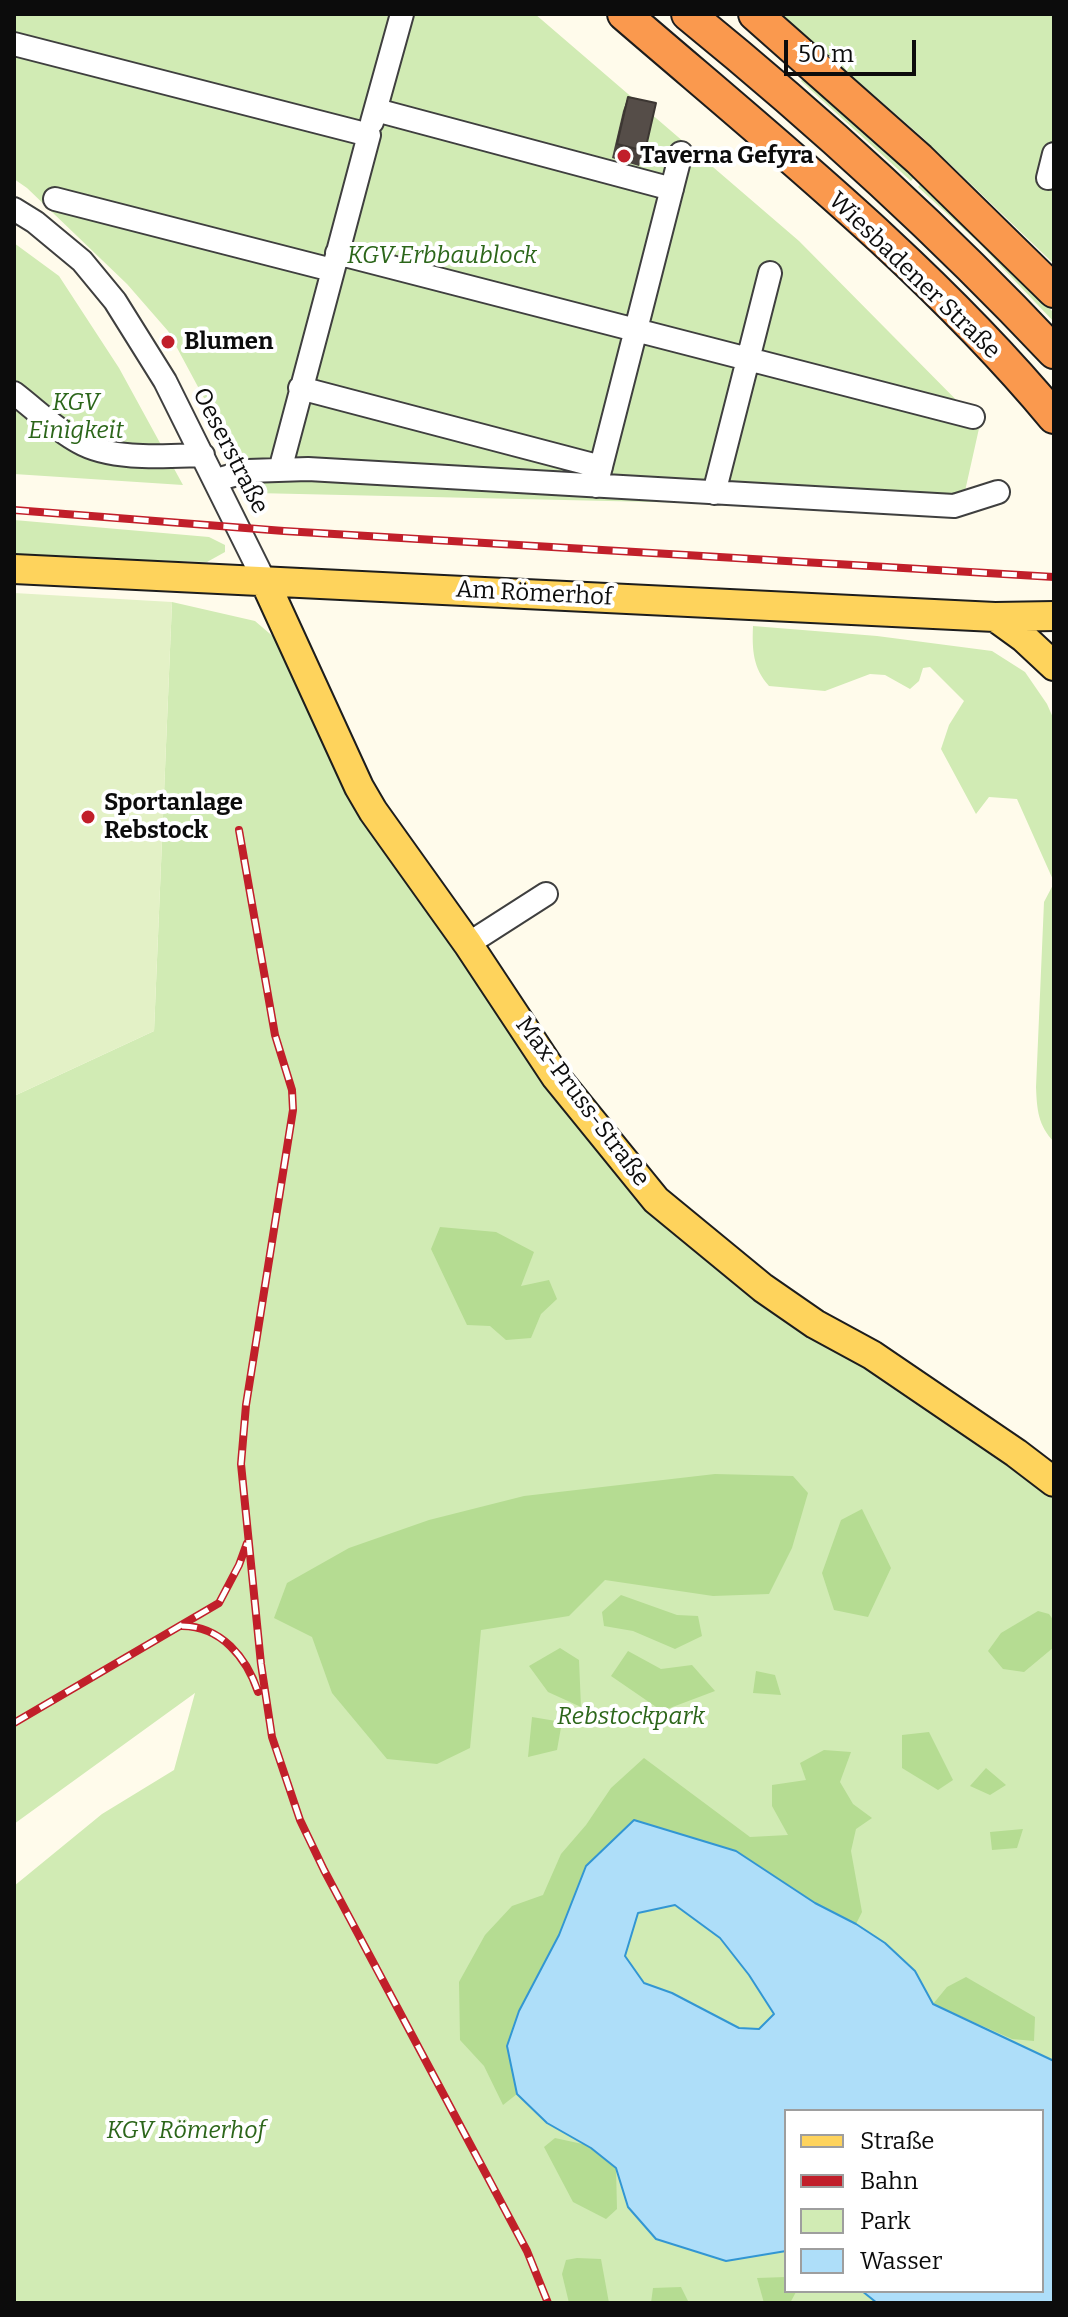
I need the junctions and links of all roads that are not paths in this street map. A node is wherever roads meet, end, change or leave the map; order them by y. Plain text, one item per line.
1 (402, 14) edge
2 (624, 14) edge
3 (688, 14) edge
4 (755, 14) edge
5 (14, 44) edge
6 (376, 110) junction
7 (369, 135) junction
8 (681, 153) dead end
9 (1054, 154) edge
10 (1048, 178) dead end
11 (672, 189) junction
12 (55, 199) dead end
13 (14, 209) edge
14 (334, 262) junction
15 (770, 273) dead end
16 (1054, 291) edge
17 (637, 329) junction
18 (1054, 352) edge
19 (747, 358) junction
20 (300, 388) junction
21 (14, 393) edge
22 (973, 417) dead end
23 (1054, 417) edge
24 (203, 455) junction
25 (280, 470) junction
26 (598, 476) junction
27 (216, 480) junction
28 (998, 492) dead end
29 (714, 493) junction
30 (14, 569) edge
31 (265, 582) junction
32 (1054, 616) edge
33 (995, 617) junction
34 (1054, 666) edge
35 (546, 894) dead end
36 (468, 944) junction
37 (1054, 1482) edge

1 - 6 street
2 - 23 highway, Wiesbadener Straße
3 - 18 highway, Wiesbadener Straße
4 - 16 highway
5 - 7 street
6 - 7 street
6 - 11 street
7 - 14 street
8 - 11 street
9 - 10 street
11 - 17 street
12 - 14 street
13 - 24 street, Oeserstraße
14 - 17 street
14 - 20 street
15 - 19 street
17 - 19 street
17 - 26 street
19 - 22 street
19 - 29 street
20 - 25 street
20 - 26 street
21 - 24 street
24 - 27 street, Oeserstraße
25 - 26 street
25 - 27 street
26 - 29 street
27 - 31 street, Oeserstraße
28 - 29 street
30 - 31 main road, Am Römerhof
31 - 33 main road, Am Römerhof
31 - 36 main road, Max-Pruss-Straße
32 - 33 main road, Am Römerhof
33 - 34 main road
35 - 36 street
36 - 37 main road, Max-Pruss-Straße

